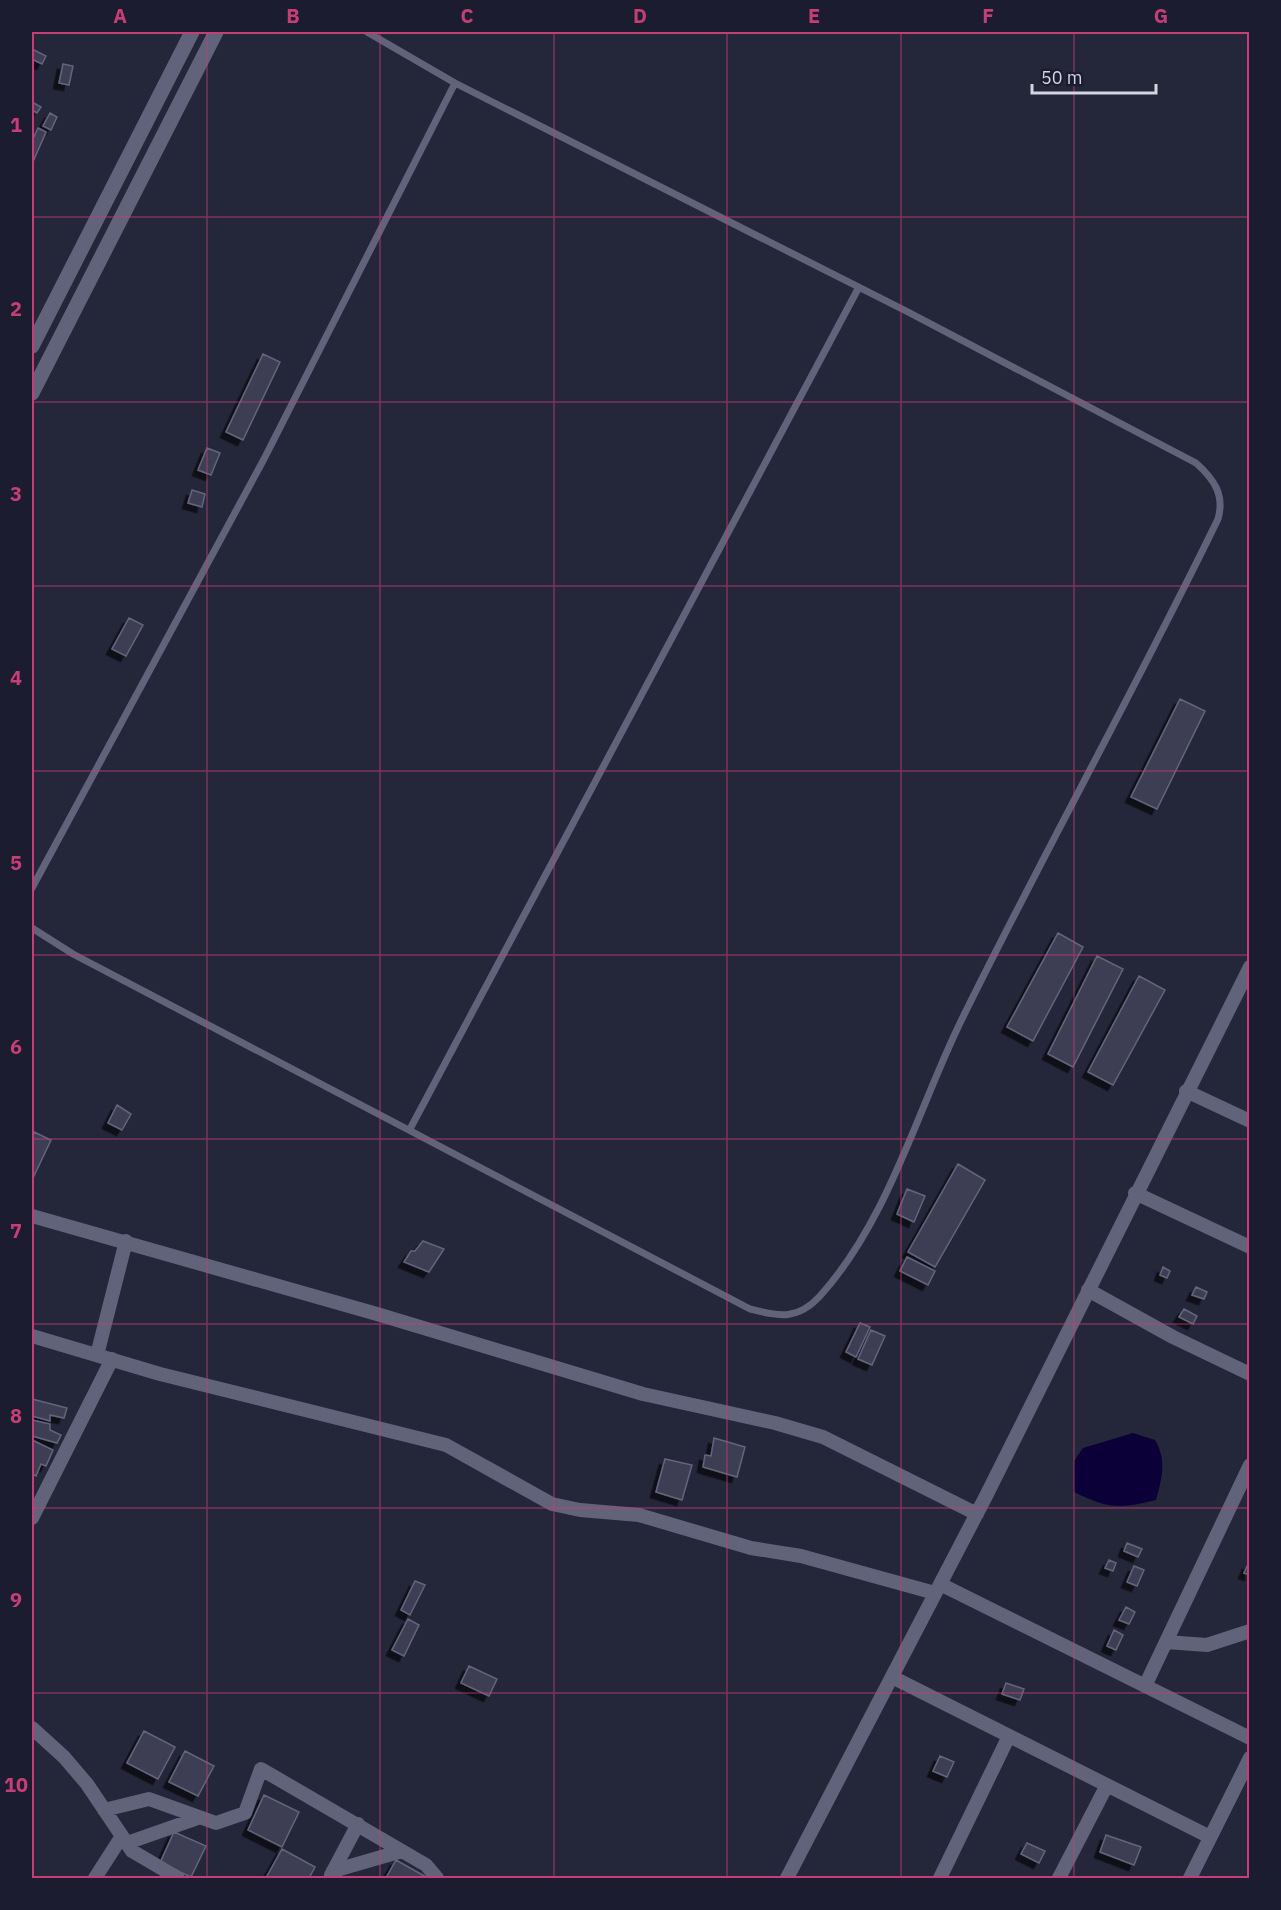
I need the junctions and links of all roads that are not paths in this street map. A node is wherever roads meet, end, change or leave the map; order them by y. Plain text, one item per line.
1 (192, 32) edge
2 (216, 32) edge
3 (367, 32) edge
4 (455, 82) junction
5 (859, 287) junction
6 (32, 346) edge
7 (32, 393) edge
8 (32, 888) edge
9 (32, 928) edge
10 (1250, 967) edge
11 (1186, 1091) junction
12 (1250, 1121) edge
13 (410, 1129) junction
14 (1135, 1193) junction
15 (32, 1216) edge
16 (126, 1241) junction
17 (1250, 1247) edge
18 (1088, 1290) junction
19 (32, 1336) edge
20 (97, 1355) junction
21 (112, 1359) junction
22 (1250, 1374) edge
23 (1250, 1465) edge
24 (976, 1514) junction
25 (32, 1518) edge
26 (938, 1589) junction
27 (1250, 1632) edge
28 (1166, 1642) junction
29 (892, 1677) junction
30 (1145, 1686) junction
31 (33, 1734) edge
32 (1009, 1736) junction
33 (1250, 1738) edge
34 (1250, 1758) edge
35 (1107, 1785) junction
36 (104, 1810) junction
37 (198, 1818) junction
38 (358, 1824) junction
39 (1210, 1837) junction
40 (124, 1840) junction
41 (402, 1851) junction
42 (147, 1861) junction
43 (331, 1875) edge
44 (98, 1876) edge
45 (159, 1878) edge
46 (178, 1878) edge
47 (437, 1878) edge
48 (787, 1878) edge
49 (940, 1878) edge
50 (1059, 1878) edge
51 (1190, 1878) edge

1 - 6 street
2 - 7 street
3 - 4 lane
4 - 5 lane
4 - 8 lane
5 - 13 lane
5 - 13 lane
9 - 13 lane
10 - 11 street
11 - 12 street
11 - 14 street
14 - 17 street
14 - 18 street
15 - 16 street
16 - 20 street
16 - 24 street
18 - 22 street
18 - 24 street
19 - 20 street
20 - 21 street
21 - 25 street
21 - 26 street
23 - 28 street
24 - 26 street
26 - 29 street
26 - 30 street
27 - 28 street
28 - 30 street
29 - 32 street
29 - 48 street
30 - 33 street
31 - 36 street
32 - 35 street
32 - 49 street
34 - 39 street
35 - 39 street
35 - 50 street
36 - 37 street
36 - 40 street
37 - 38 street
37 - 40 street
38 - 41 street
38 - 43 street
39 - 51 street
40 - 42 street
40 - 44 street
41 - 43 street
41 - 47 street
42 - 45 street
42 - 46 street

